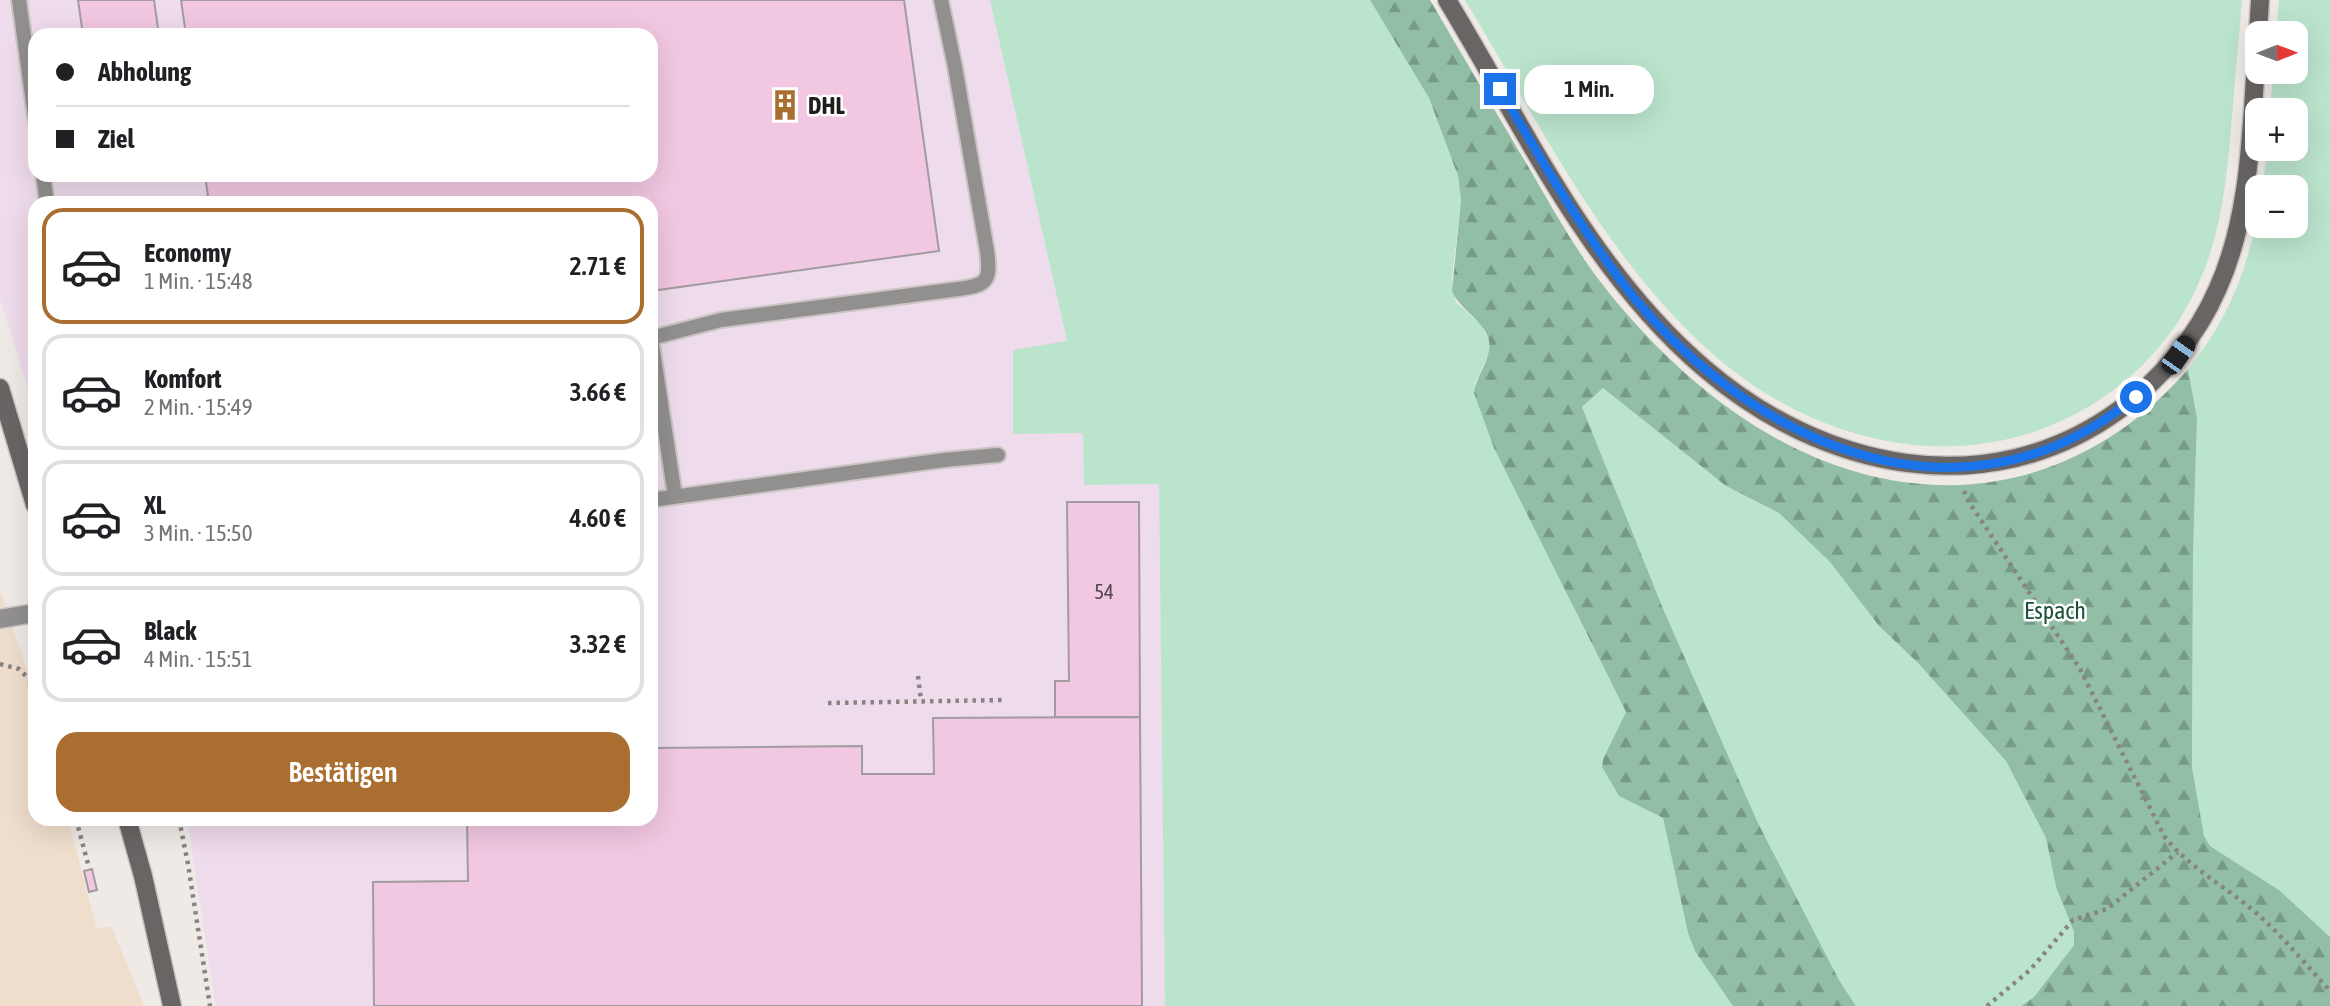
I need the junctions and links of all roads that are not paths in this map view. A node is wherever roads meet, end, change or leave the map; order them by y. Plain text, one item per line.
1 (19, 0) edge
2 (941, 0) edge
3 (1447, 0) edge
4 (2260, 0) edge
5 (2259, 21) edge
6 (28, 66) edge
7 (2254, 84) edge
8 (658, 336) edge
9 (658, 384) edge
10 (0, 388) edge
11 (998, 455) dead end
12 (28, 482) edge
13 (675, 496) junction
14 (658, 499) edge
15 (28, 614) edge
16 (0, 619) edge
17 (129, 826) edge
18 (172, 1006) edge

1 - 6 lane
2 - 8 lane
3 - 7 main road
4 - 5 main road
9 - 13 lane
10 - 12 main road
11 - 13 lane
13 - 14 lane
15 - 16 street
17 - 18 main road

